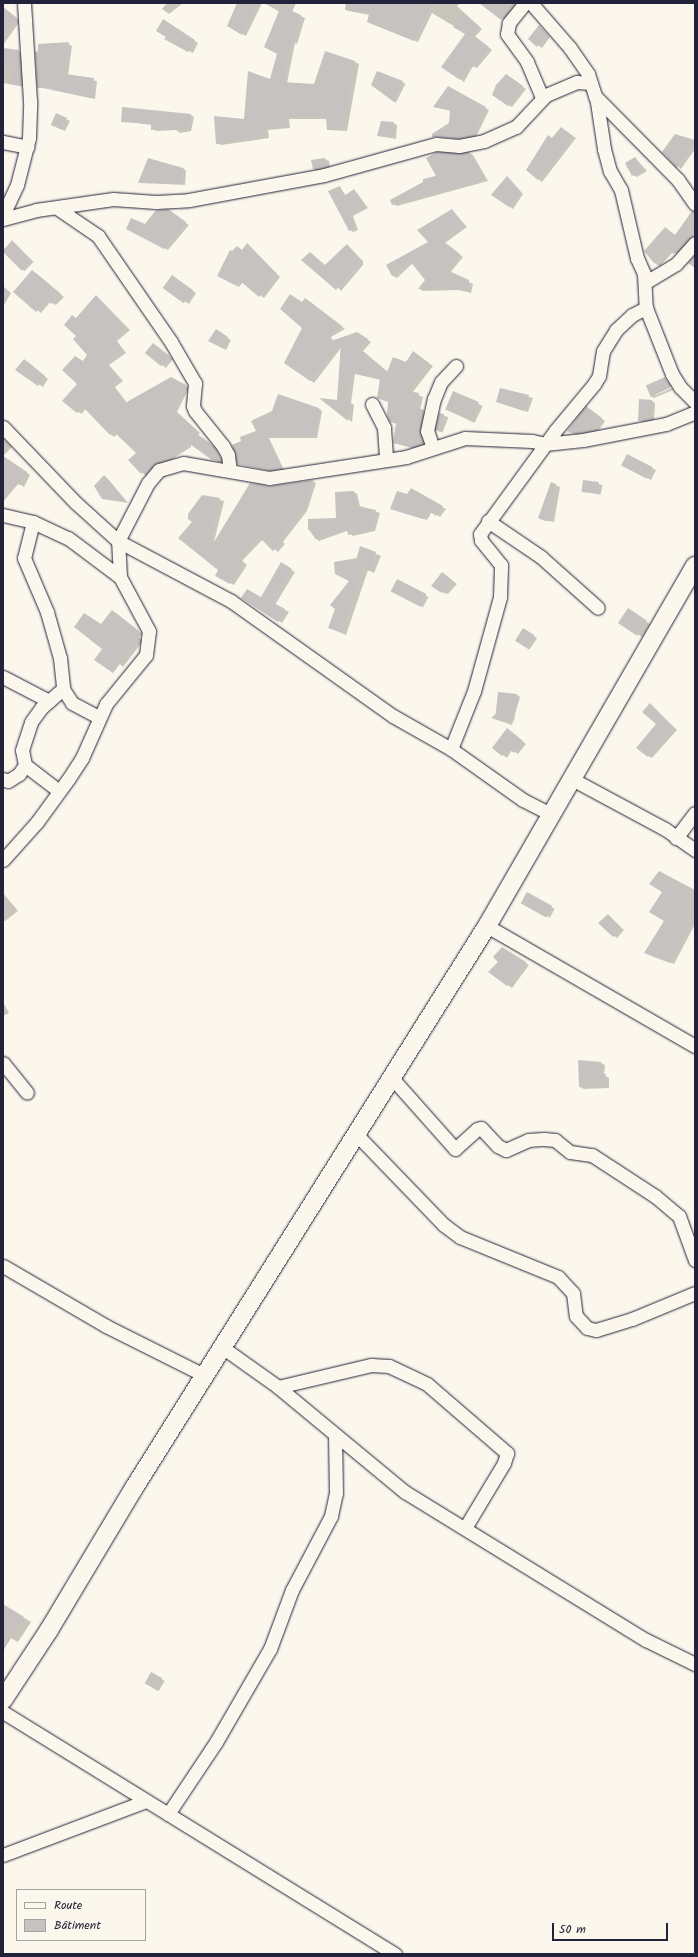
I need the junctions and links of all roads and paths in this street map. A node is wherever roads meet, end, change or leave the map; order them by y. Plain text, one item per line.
1 (24, 3) edge
2 (525, 3) edge
3 (531, 3) edge
4 (592, 90) junction
5 (542, 98) junction
6 (3, 142) edge
7 (28, 147) junction
8 (695, 204) edge
9 (57, 208) junction
10 (3, 215) edge
11 (3, 219) edge
12 (695, 243) edge
13 (646, 282) junction
14 (646, 308) junction
15 (456, 366) dead end
16 (695, 402) edge
17 (372, 404) dead end
18 (695, 412) edge
19 (3, 427) edge
20 (545, 444) junction
21 (433, 448) junction
22 (386, 460) junction
23 (230, 471) junction
24 (3, 515) edge
25 (488, 521) junction
26 (33, 522) junction
27 (118, 541) junction
28 (695, 566) edge
29 (120, 577) junction
30 (598, 608) dead end
31 (3, 677) edge
32 (63, 689) junction
33 (49, 701) junction
34 (98, 717) junction
35 (451, 749) junction
36 (25, 765) junction
37 (3, 779) edge
38 (572, 779) junction
39 (59, 791) junction
40 (695, 813) edge
41 (552, 814) junction
42 (676, 838) junction
43 (695, 850) edge
44 (3, 860) edge
45 (487, 926) junction
46 (695, 1046) edge
47 (3, 1063) edge
48 (392, 1078) junction
49 (27, 1092) dead end
50 (357, 1135) junction
51 (695, 1260) edge
52 (3, 1266) edge
53 (695, 1293) edge
54 (222, 1348) junction
55 (204, 1375) junction
56 (278, 1387) junction
57 (335, 1435) junction
58 (465, 1528) junction
59 (695, 1664) edge
60 (3, 1700) edge
61 (3, 1712) edge
62 (146, 1801) junction
63 (168, 1814) junction
64 (3, 1855) edge
65 (395, 1954) edge

1 - 7 street
2 - 5 street
3 - 4 street
4 - 5 street
4 - 8 street
4 - 13 street
5 - 9 street
6 - 7 street
7 - 10 street
9 - 11 street
9 - 23 street
12 - 13 street
13 - 14 street
14 - 16 street
14 - 20 street
15 - 21 street
17 - 22 street
18 - 20 street
19 - 27 street
20 - 21 street
20 - 25 street
21 - 22 street
22 - 23 street
23 - 27 street
24 - 26 street
25 - 30 street
25 - 35 street
26 - 29 street
26 - 32 street
27 - 29 street
27 - 35 street
28 - 38 street
29 - 34 street
31 - 33 street
32 - 33 street
32 - 34 street
33 - 36 street
34 - 39 street
35 - 41 street
36 - 37 street
36 - 39 street
38 - 41 street
38 - 42 street
39 - 44 street
40 - 42 street
41 - 45 street
42 - 43 street
45 - 46 street
45 - 48 street
47 - 49 street
48 - 50 street
48 - 51 street
50 - 53 street
50 - 54 street
52 - 55 street
54 - 55 street
54 - 56 street
55 - 60 street
56 - 57 street
56 - 58 street
57 - 58 street
57 - 63 street
58 - 59 street
61 - 62 street
62 - 63 street
62 - 64 street
63 - 65 street

